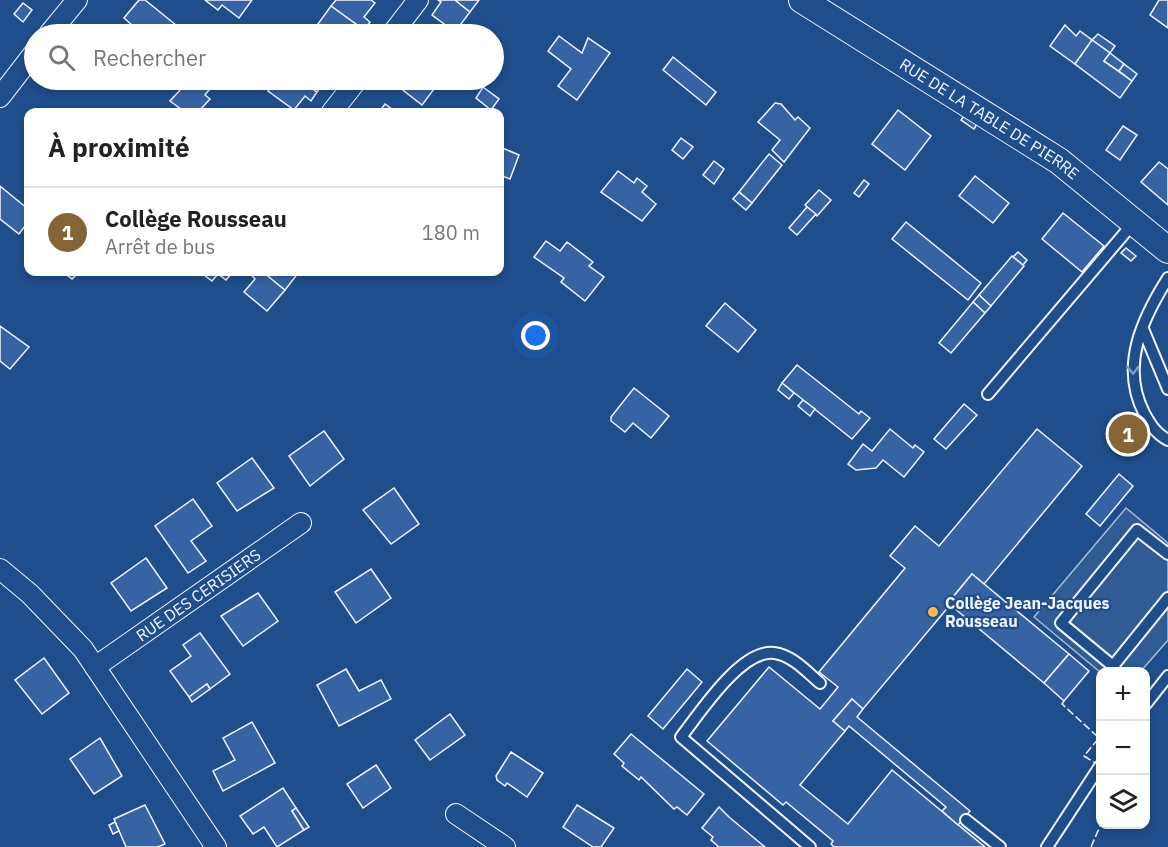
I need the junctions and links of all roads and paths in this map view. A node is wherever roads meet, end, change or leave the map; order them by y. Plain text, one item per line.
1 (77, 0) edge
2 (418, 0) edge
3 (802, 0) edge
4 (57, 24) edge
5 (400, 24) edge
6 (24, 66) edge
7 (349, 90) edge
8 (0, 97) edge
9 (335, 108) edge
10 (1135, 221) junction
11 (1168, 250) edge
12 (1168, 280) edge
13 (1143, 329) junction
14 (1168, 389) edge
15 (988, 394) dead end
16 (1168, 440) edge
17 (301, 523) dead end
18 (1168, 554) edge
19 (0, 569) edge
20 (1168, 598) edge
21 (95, 667) junction
22 (1168, 676) edge
23 (820, 683) dead end
24 (1150, 699) edge
25 (1096, 774) edge
26 (456, 814) dead end
27 (966, 820) dead end
28 (216, 847) edge
29 (505, 847) edge
30 (810, 847) edge
31 (1000, 847) edge
32 (1047, 847) edge

1 - 4 street
2 - 5 street
3 - 10 street, RUE DE LA TABLE DE PIERRE
6 - 8 street
7 - 9 street
10 - 11 street, RUE DE LA TABLE DE PIERRE
10 - 15 lane
12 - 13 lane
13 - 14 lane
13 -> 16 lane
17 - 21 street, RUE DES CERISIERS
18 - 20 lane
19 - 21 street
21 - 28 street
22 - 24 lane
23 - 30 lane
25 - 32 lane
26 - 29 street
27 - 31 lane

